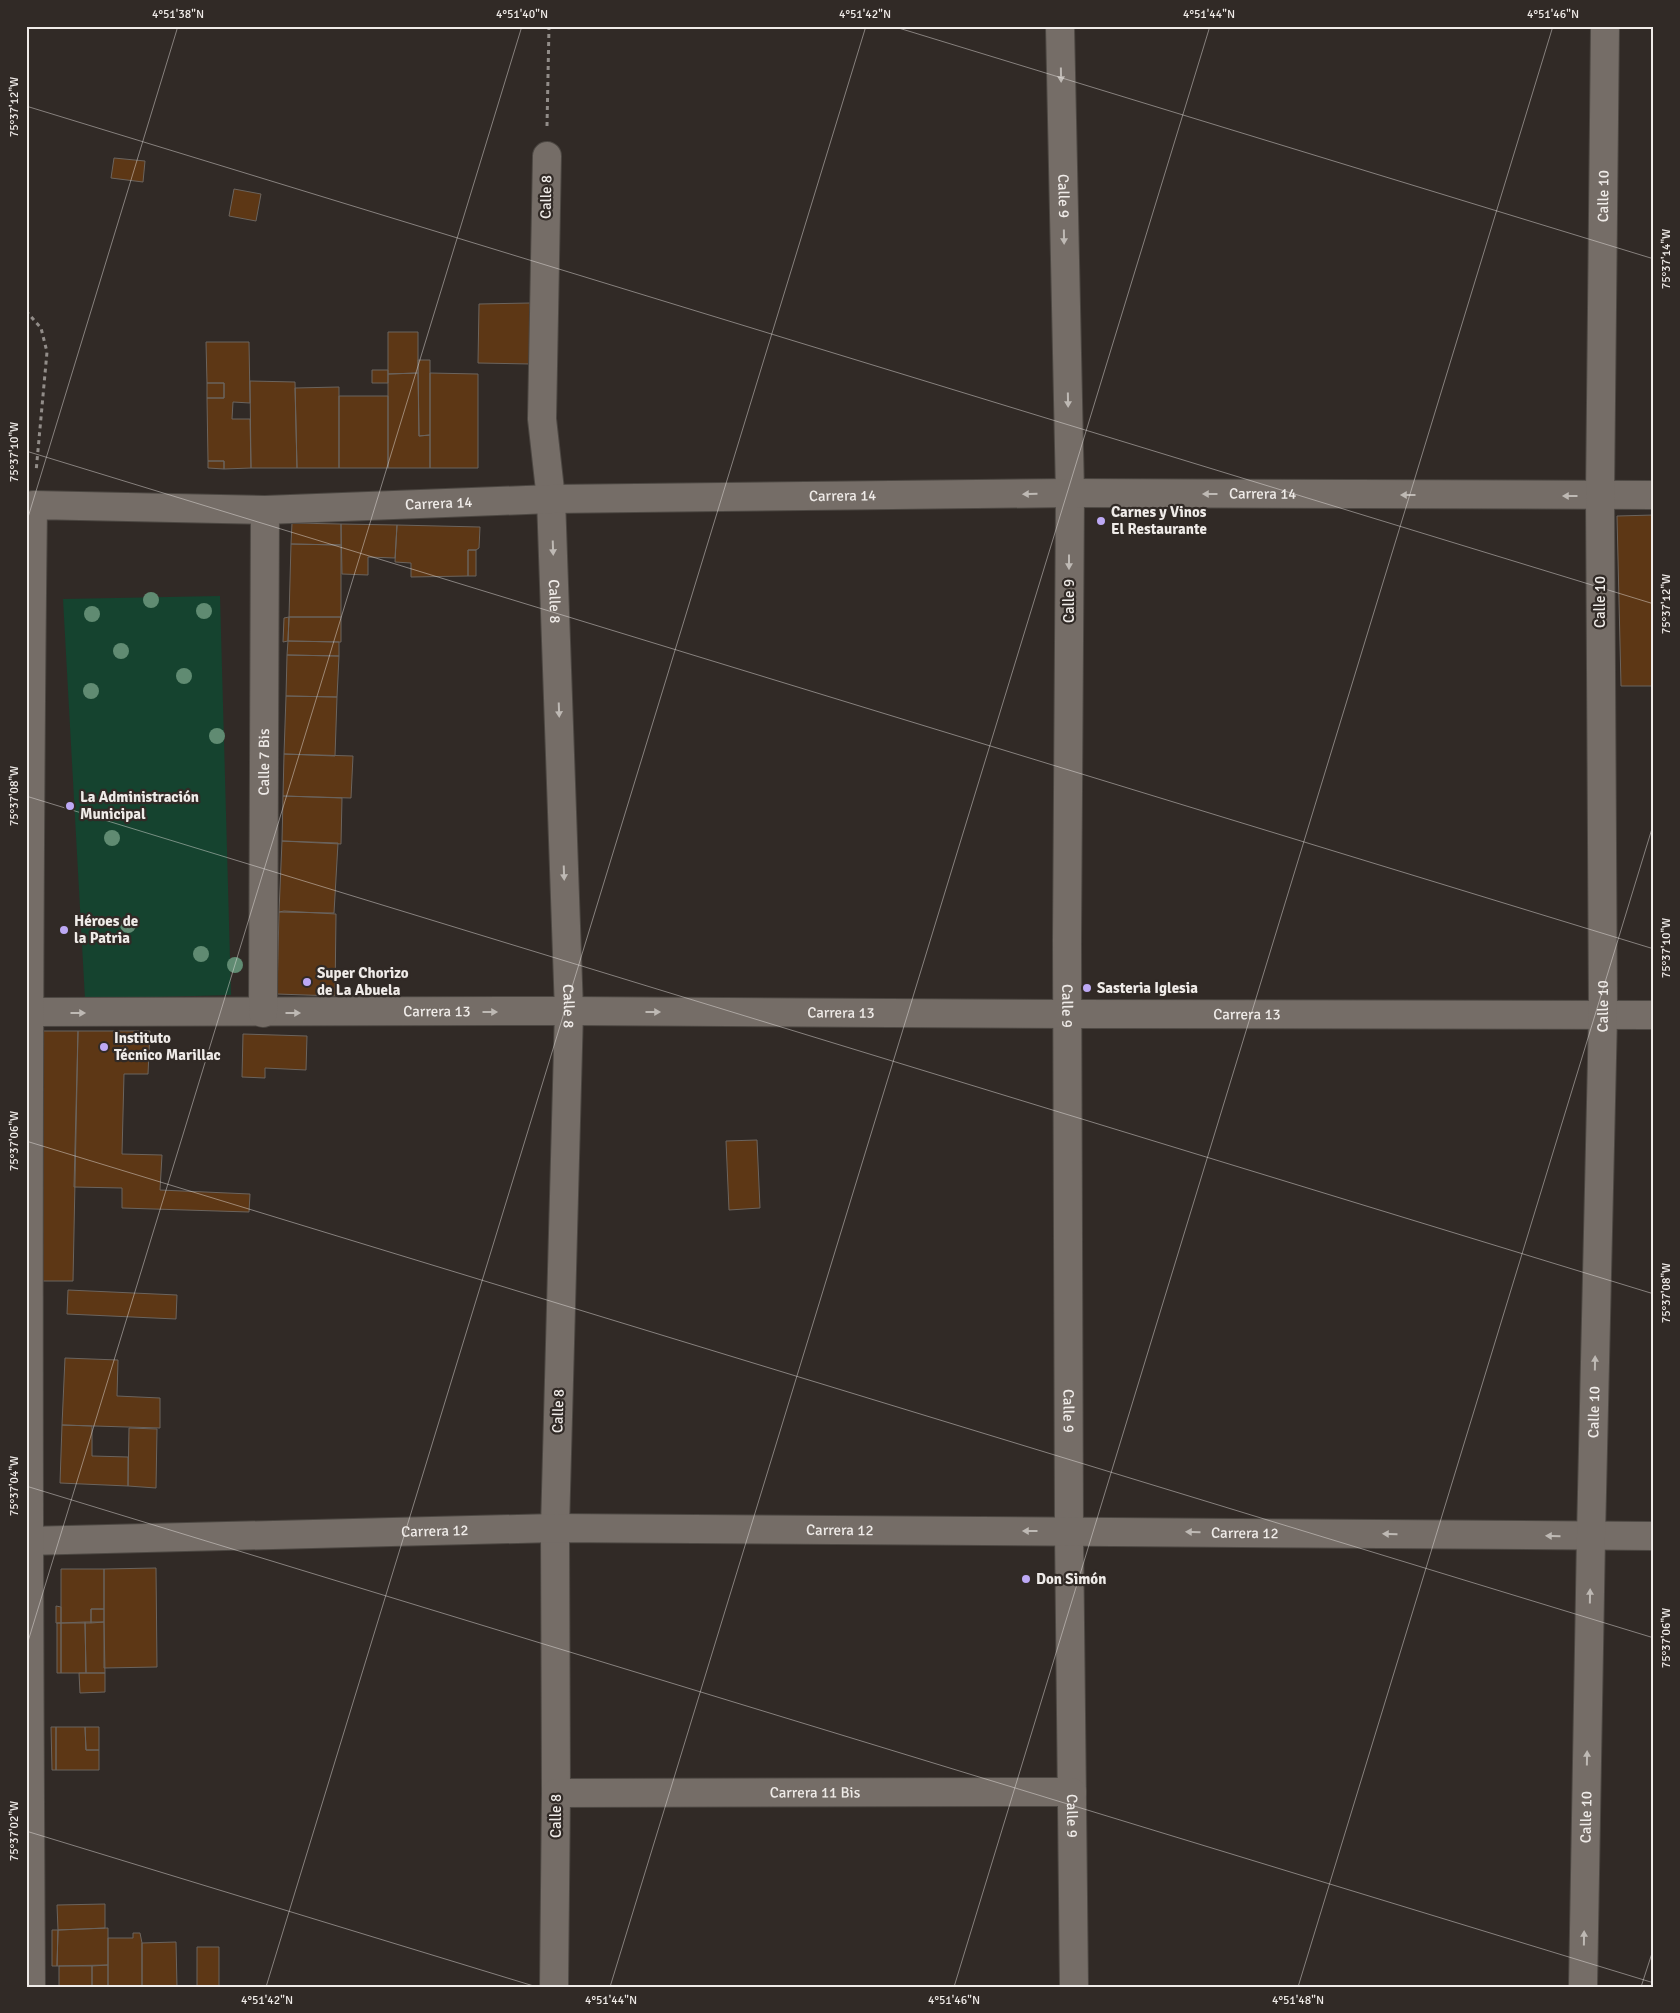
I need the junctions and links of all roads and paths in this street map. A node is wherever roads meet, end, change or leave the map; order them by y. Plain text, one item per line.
1 (549, 26) edge
2 (1060, 26) edge
3 (1605, 26) edge
4 (547, 156) joint
5 (26, 311) edge
6 (1070, 493) junction
7 (1600, 496) junction
8 (1654, 496) edge
9 (551, 499) junction
10 (33, 505) junction
11 (265, 510) junction
12 (569, 1011) junction
13 (29, 1012) junction
14 (263, 1013) junction
15 (1067, 1014) junction
16 (1603, 1015) junction
17 (1654, 1015) edge
18 (555, 1528) junction
19 (1069, 1531) junction
20 (1591, 1536) junction
21 (1654, 1536) edge
22 (27, 1541) edge
23 (1072, 1792) junction
24 (556, 1793) junction
25 (31, 1987) edge
26 (554, 1987) edge
27 (1074, 1987) edge
28 (1583, 1987) edge

1 - 4 path, Calle 8
2 -> 6 street, Calle 9
3 - 7 street, Calle 10
4 - 9 street, Calle 8
5 - 10 path
7 -> 6 street, Carrera 14
6 -> 9 street, Carrera 14
6 -> 15 street, Calle 9
7 - 8 street, Carrera 14
7 - 16 street, Calle 10
9 - 11 street, Carrera 14
9 -> 12 street, Calle 8
10 - 11 street, Carrera 14
10 - 13 street
11 - 14 street, Calle 7 Bis
14 -> 12 street, Carrera 13
12 -> 15 street, Carrera 13
12 - 18 street, Calle 8
13 -> 14 street, Carrera 13
13 - 22 street
15 - 16 street, Carrera 13
15 - 19 street, Calle 9
16 - 17 street, Carrera 13
20 -> 16 street, Calle 10
19 -> 18 street, Carrera 12
18 - 22 street, Carrera 12
18 - 24 street, Calle 8
20 -> 19 street, Carrera 12
19 - 23 street, Calle 9
20 - 21 street, Carrera 12
28 -> 20 street, Calle 10
22 - 25 street
23 - 24 street, Carrera 11 Bis
23 - 27 street, Calle 9
24 - 26 street, Calle 8

